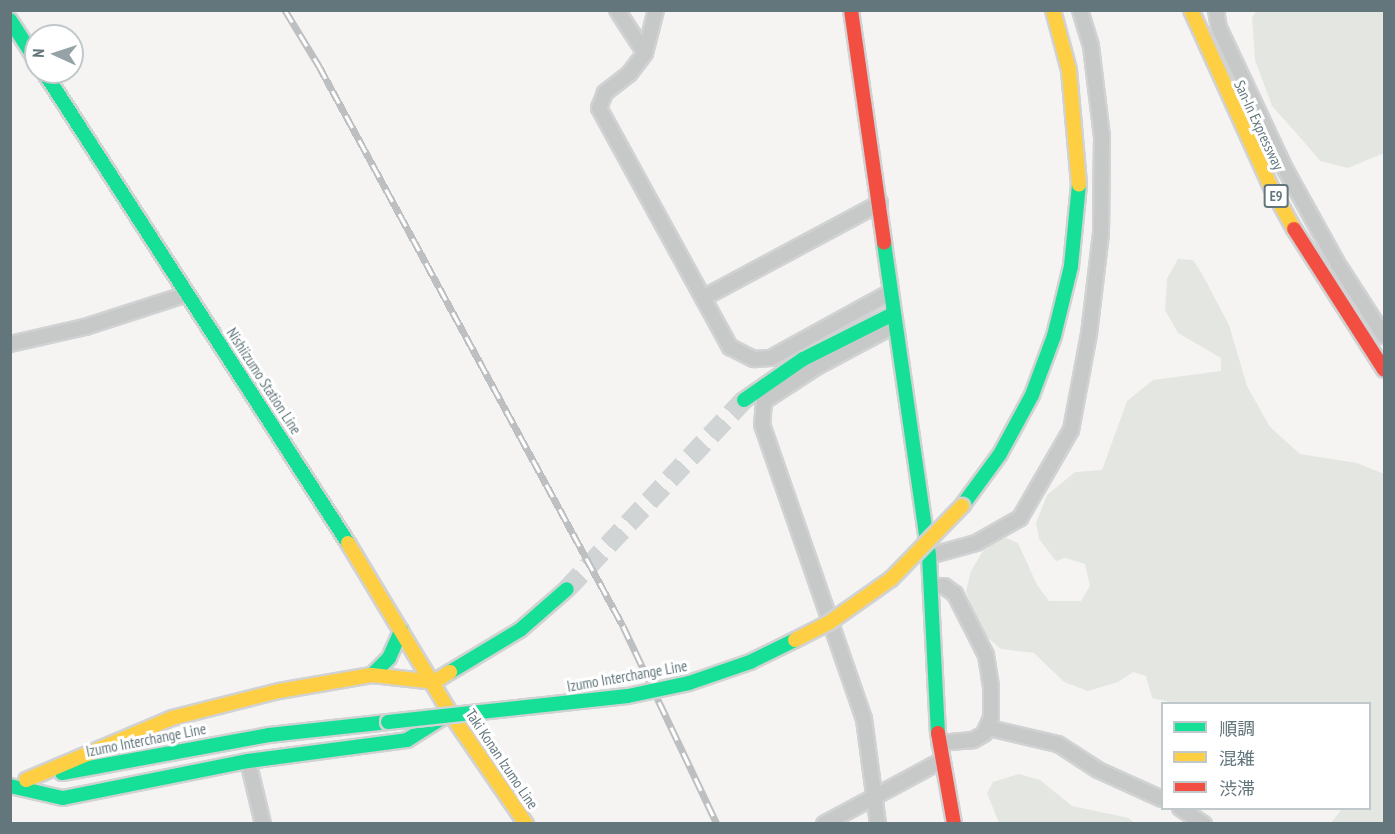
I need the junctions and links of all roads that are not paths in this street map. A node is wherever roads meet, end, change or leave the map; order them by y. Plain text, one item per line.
1 (617, 10) edge
2 (656, 10) edge
3 (851, 10) edge
4 (1053, 10) edge
5 (1080, 10) edge
6 (1191, 10) edge
7 (1216, 10) edge
8 (10, 20) edge
9 (24, 42) edge
10 (645, 53) junction
11 (52, 84) edge
12 (880, 203) junction
13 (891, 292) junction
14 (187, 294) junction
15 (702, 298) junction
16 (894, 319) junction
17 (1384, 336) edge
18 (10, 344) edge
19 (1384, 370) edge
20 (744, 400) tunnel mouth
21 (929, 556) junction
22 (931, 587) junction
23 (567, 590) tunnel mouth
24 (401, 631) junction
25 (372, 675) junction
26 (434, 682) junction
27 (450, 713) junction
28 (989, 728) junction
29 (939, 743) junction
30 (248, 761) junction
31 (941, 761) junction
32 (26, 780) junction
33 (10, 785) edge
34 (876, 796) junction
35 (1161, 799) edge
36 (1183, 810) edge
37 (263, 824) edge
38 (526, 824) edge
39 (824, 824) edge
40 (878, 824) edge
41 (954, 824) edge
42 (1204, 824) edge

1 - 10 street
2 - 10 street
3 - 12 main road
4 - 32 main road, Izumo Interchange Line, bridge
5 - 21 street
6 - 19 main road, San-In Expressway / E9
7 - 17 street
8 - 9 main road
10 - 15 street
11 - 14 main road, Nishiizumo Station Line
12 - 13 main road
12 - 15 street
13 - 15 street
13 - 16 main road
14 - 18 street
14 - 24 main road, Nishiizumo Station Line
16 - 20 main road
16 - 21 main road
16 - 34 street
21 - 22 main road
22 - 28 street
22 - 29 main road
23 - 26 main road
24 - 25 main road
24 - 26 main road, Nishiizumo Station Line
25 - 26 main road
25 - 32 main road
26 - 27 main road, Nishiizumo Station Line
27 - 30 main road
27 - 38 main road, Taki Konan Izumo Line
28 - 29 street
28 - 35 street
29 - 31 main road
30 - 33 main road
30 - 37 street
31 - 34 street
31 - 41 main road
32 - 33 main road, Izumo Interchange Line
34 - 39 street
34 - 40 street
36 - 42 street

